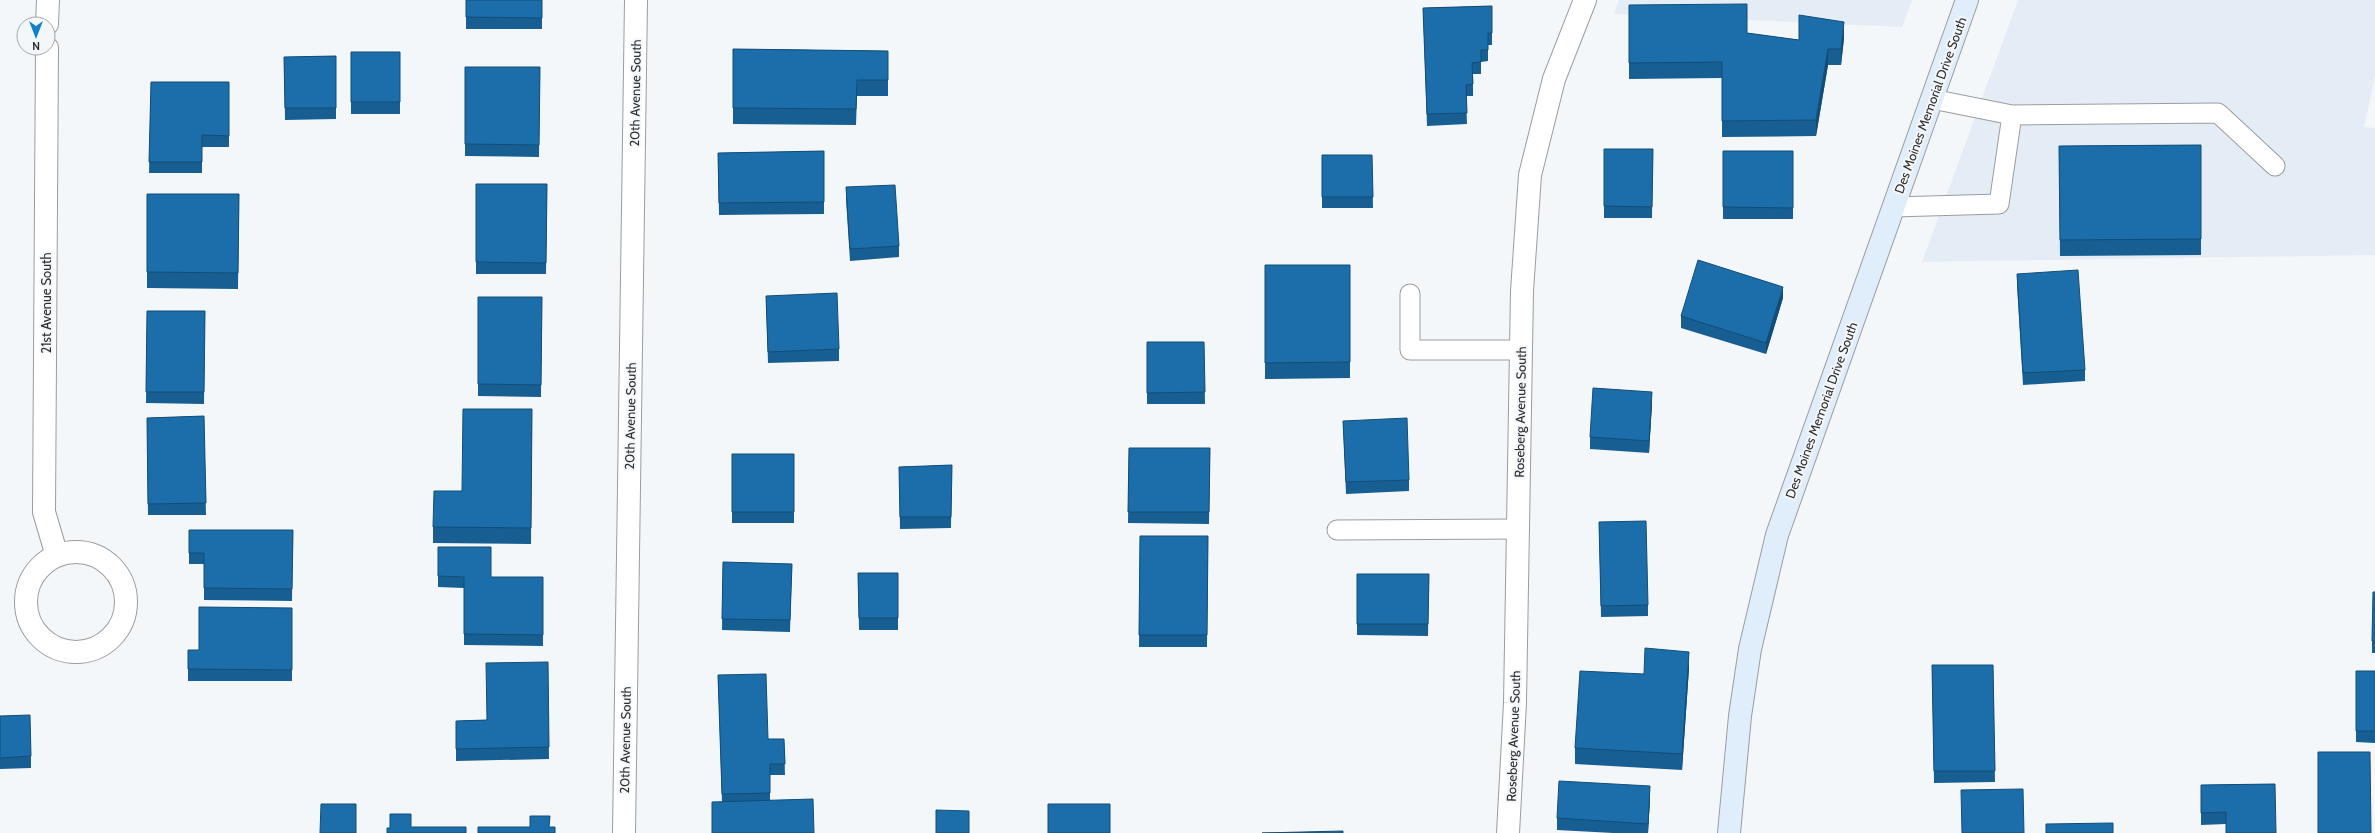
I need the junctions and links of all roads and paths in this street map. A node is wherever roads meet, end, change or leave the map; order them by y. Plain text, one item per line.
1 (48, 0) edge
2 (636, 0) edge
3 (1584, 0) edge
4 (1967, 0) edge
5 (48, 16) edge
6 (47, 56) edge
7 (1932, 99) junction
8 (2012, 115) junction
9 (2275, 166) dead end
10 (1894, 207) junction
11 (1410, 294) dead end
12 (1521, 350) junction
13 (1518, 529) junction
14 (1337, 530) dead end
15 (58, 556) junction
16 (624, 833) edge
17 (1508, 833) edge
18 (1729, 833) edge

1 - 5 street
2 - 16 street, 20th Avenue South
3 - 12 street, Roseberg Avenue South
4 - 7 main road, Des Moines Memorial Drive South
6 - 15 street, 21st Avenue South
7 - 8 lane
7 - 10 main road, Des Moines Memorial Drive South
8 - 9 lane
8 - 10 lane
10 - 18 main road, Des Moines Memorial Drive South
11 - 12 lane
12 - 13 street, Roseberg Avenue South
13 - 14 lane
13 - 17 street, Roseberg Avenue South
15 - 15 street

